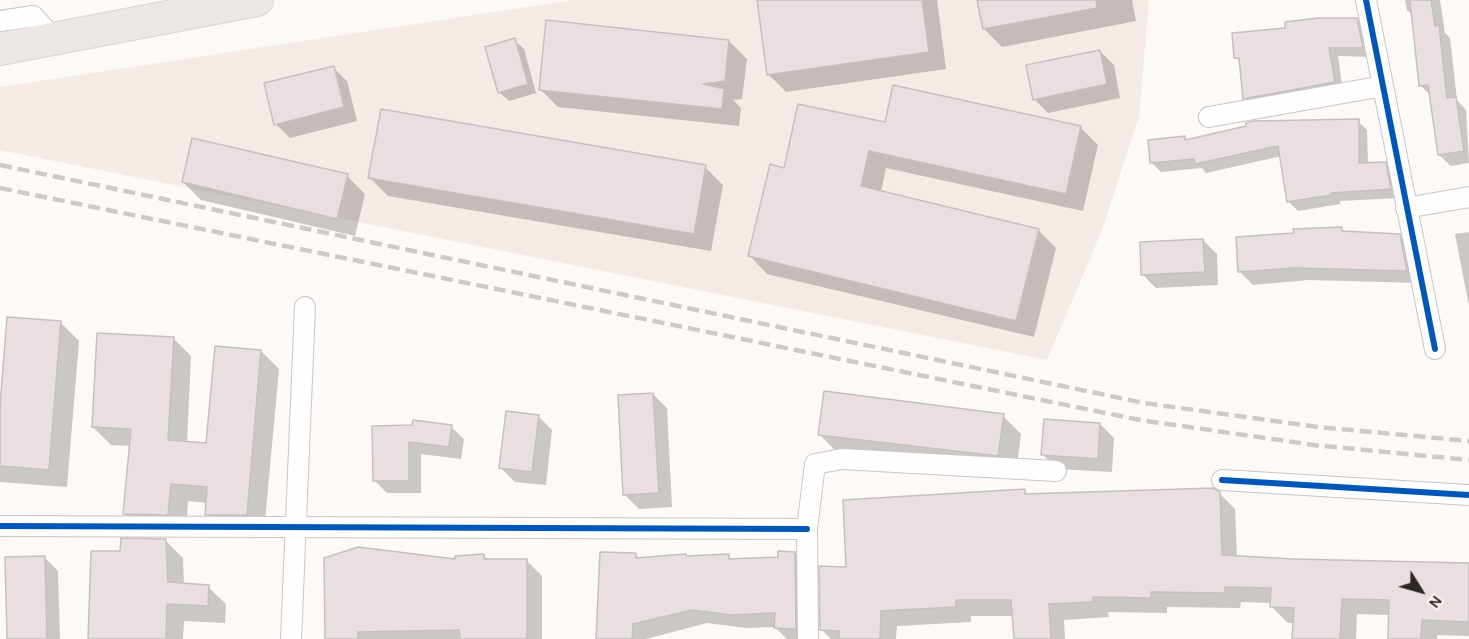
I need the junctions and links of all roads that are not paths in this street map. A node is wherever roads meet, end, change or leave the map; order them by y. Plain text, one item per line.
1 (257, 0) edge
2 (1366, 0) edge
3 (0, 21) edge
4 (53, 38) junction
5 (0, 49) edge
6 (1383, 86) junction
7 (1209, 117) dead end
8 (1469, 197) edge
9 (1406, 208) junction
10 (305, 307) dead end
11 (1435, 349) dead end
12 (1056, 471) dead end
13 (1222, 480) dead end
14 (1469, 495) edge
15 (0, 526) edge
16 (296, 529) junction
17 (807, 529) junction
18 (291, 639) edge
19 (808, 639) edge

1 - 4 main road
2 - 6 street
3 - 4 street
4 - 5 main road
6 - 7 street
6 - 9 street
8 - 9 street
9 - 11 street
10 - 16 street
12 - 17 street
13 - 14 street
15 - 16 street
16 - 17 street
16 - 18 street
17 - 19 street

